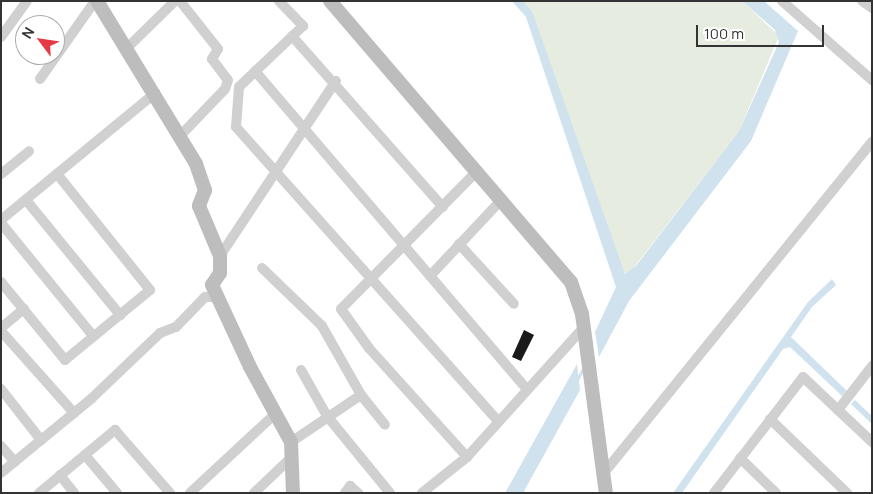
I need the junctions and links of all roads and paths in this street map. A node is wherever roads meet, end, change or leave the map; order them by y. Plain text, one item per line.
1 (96, 1) edge
2 (175, 1) edge
3 (180, 1) edge
4 (278, 1) edge
5 (330, 1) edge
6 (782, 1) edge
7 (862, 1) edge
8 (22, 3) edge
9 (872, 8) edge
10 (292, 36) junction
11 (1, 37) edge
12 (128, 48) junction
13 (255, 71) junction
14 (40, 79) dead end
15 (872, 80) edge
16 (336, 81) junction
17 (155, 93) junction
18 (304, 129) junction
19 (180, 136) junction
20 (872, 142) edge
21 (29, 151) dead end
22 (477, 171) junction
23 (276, 172) junction
24 (1, 174) edge
25 (57, 174) junction
26 (502, 199) junction
27 (26, 200) junction
28 (443, 207) junction
29 (1, 222) edge
30 (460, 244) junction
31 (405, 247) junction
32 (220, 256) junction
33 (262, 268) dead end
34 (430, 276) junction
35 (371, 280) junction
36 (1, 282) edge
37 (218, 297) junction
38 (514, 304) dead end
39 (24, 309) junction
40 (120, 315) junction
41 (584, 327) junction
42 (1, 329) edge
43 (93, 336) junction
44 (872, 366) edge
45 (300, 370) dead end
46 (1, 390) edge
47 (527, 390) junction
48 (362, 395) junction
49 (838, 410) junction
50 (74, 413) junction
51 (276, 413) junction
52 (328, 416) junction
53 (770, 419) junction
54 (498, 421) junction
55 (385, 425) dead end
56 (41, 440) junction
57 (291, 442) junction
58 (872, 442) edge
59 (1, 446) edge
60 (85, 454) junction
61 (292, 457) junction
62 (467, 458) junction
63 (740, 458) junction
64 (15, 462) junction
65 (1, 473) edge
66 (603, 474) junction
67 (60, 475) junction
68 (38, 493) edge
69 (74, 493) edge
70 (117, 493) edge
71 (170, 493) edge
72 (190, 493) edge
73 (254, 493) edge
74 (293, 493) edge
75 (345, 493) edge
76 (358, 493) edge
77 (390, 493) edge
78 (422, 493) edge
79 (606, 493) edge
80 (714, 493) edge
81 (776, 493) edge
82 (847, 493) edge

1 - 12 street
1 - 14 street
2 - 12 street
3 - 19 street
4 - 10 street
5 - 22 street
6 - 15 street
7 - 9 street
8 - 11 street
10 - 13 street
10 - 16 street
12 - 17 street
13 - 18 street
13 - 23 street
16 - 18 street
16 - 28 street
17 - 19 street
17 - 25 street
18 - 23 street
18 - 31 street
19 - 32 street
20 - 66 street
21 - 24 street
22 - 26 street
22 - 28 street
23 - 32 street
23 - 35 street
25 - 27 street
25 - 40 street
26 - 30 street
26 - 41 street
27 - 29 street
27 - 40 street
28 - 31 street
29 - 43 street
30 - 34 street
30 - 38 street
31 - 34 street
31 - 35 street
32 - 37 street
33 - 48 street
34 - 47 street
35 - 54 street
35 - 62 street
36 - 39 street
37 - 50 street
37 - 51 street
39 - 42 street
39 - 43 street
40 - 43 street
41 - 47 street
41 - 66 street
42 - 50 street
44 - 49 street
45 - 52 street
46 - 56 street
47 - 54 street
48 - 52 street
48 - 55 street
49 - 53 street
49 - 58 street
50 - 56 street
51 - 57 street
51 - 72 street
52 - 57 street
52 - 77 street
53 - 63 street
53 - 82 street
54 - 62 street
56 - 64 street
57 - 61 street
59 - 64 street
60 - 67 street
60 - 70 street
60 - 71 street
61 - 73 street
61 - 74 street
62 - 78 street
63 - 80 street
63 - 81 street
64 - 65 street
66 - 79 street
67 - 68 street
67 - 69 street
75 - 76 street

